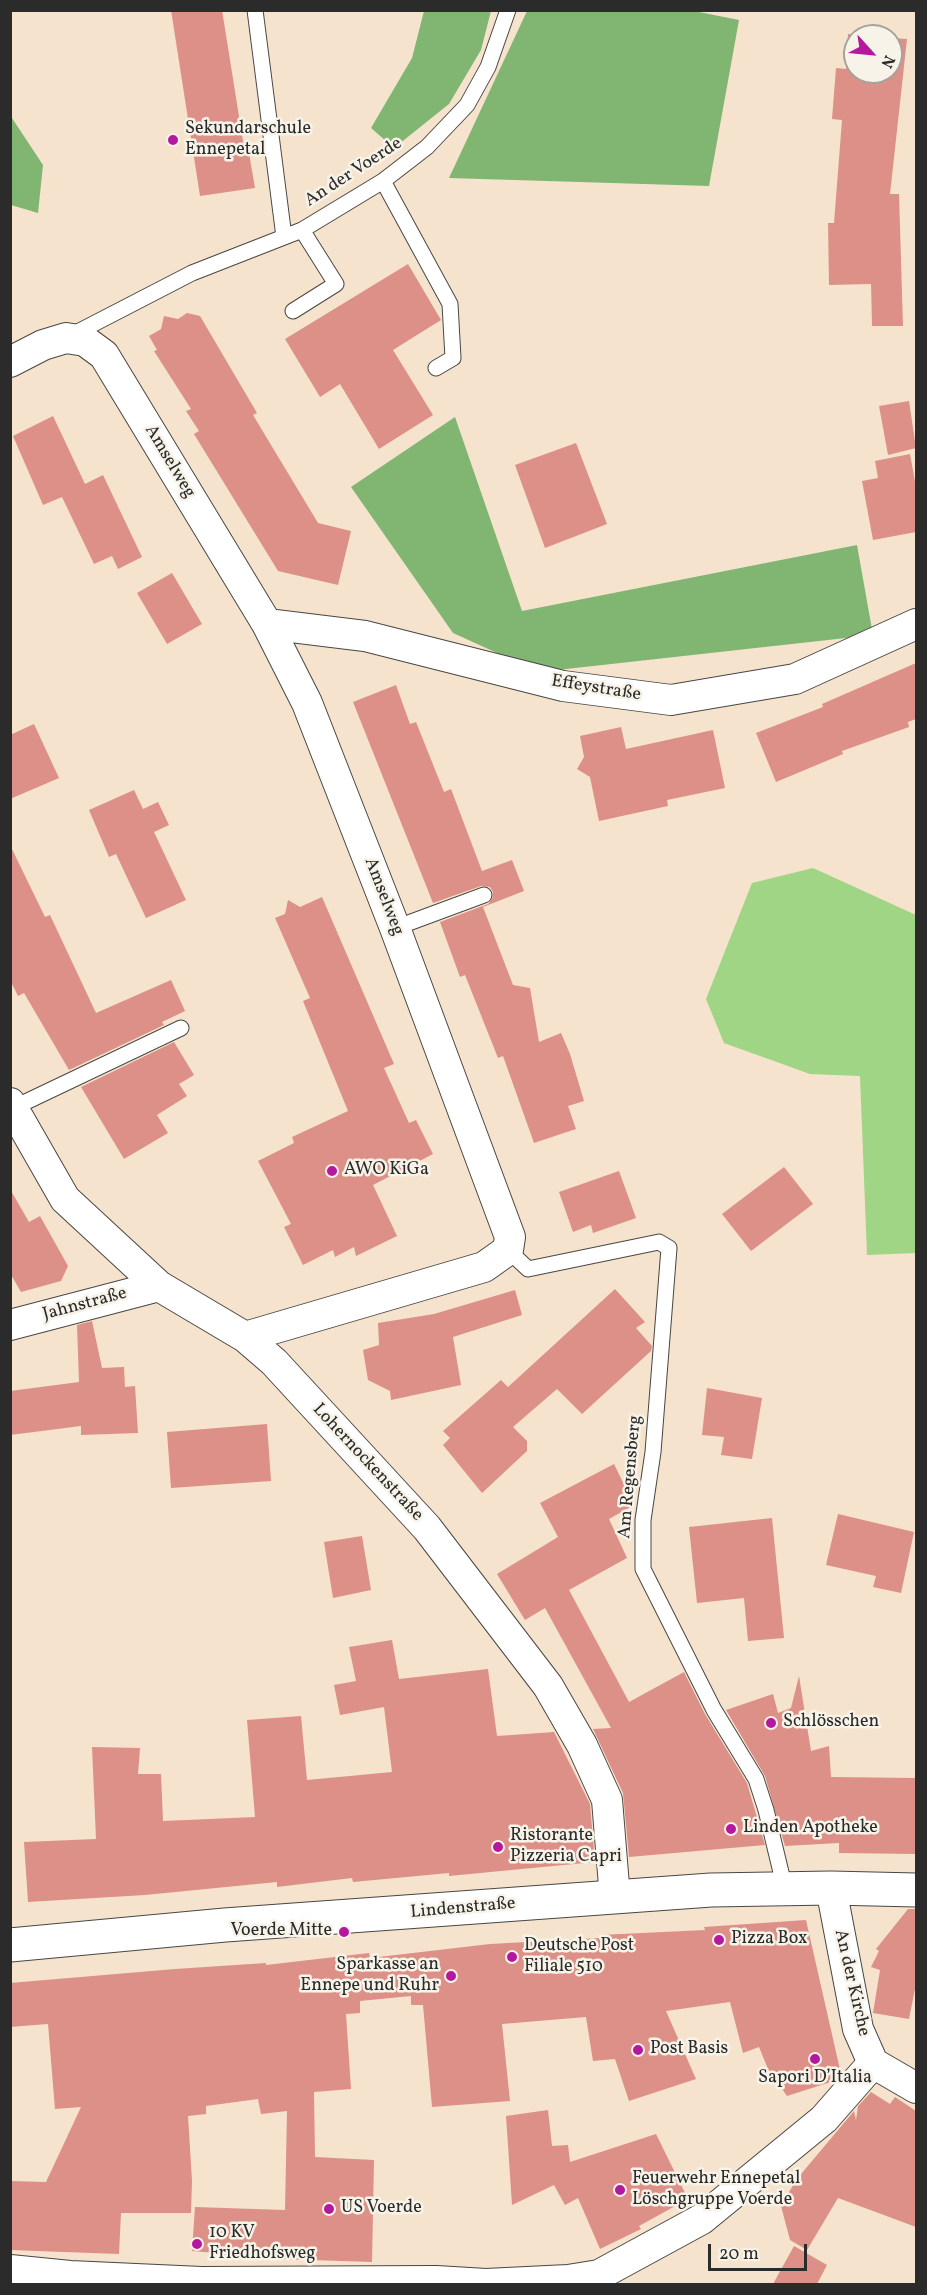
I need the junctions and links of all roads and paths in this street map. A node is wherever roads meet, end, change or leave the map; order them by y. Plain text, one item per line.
1 (255, 10) edge
2 (508, 10) edge
3 (383, 181) junction
4 (302, 230) junction
5 (284, 237) junction
6 (293, 311) dead end
7 (66, 338) junction
8 (10, 362) edge
9 (436, 368) dead end
10 (267, 624) junction
11 (916, 624) edge
12 (484, 895) dead end
13 (395, 928) junction
14 (181, 1028) dead end
15 (12, 1106) edge
16 (508, 1250) junction
17 (159, 1286) junction
18 (10, 1325) edge
19 (245, 1337) junction
20 (831, 1888) junction
21 (785, 1889) junction
22 (916, 1890) edge
23 (615, 1898) junction
24 (10, 1945) edge
25 (873, 2063) junction
26 (916, 2088) edge
27 (10, 2270) edge

1 - 5 lane
2 - 3 lane, An der Voerde
3 - 4 lane, An der Voerde
3 - 9 lane
4 - 5 lane, An der Voerde
4 - 6 lane
5 - 7 lane
7 - 8 street
7 - 10 street, Amselweg
10 - 11 street, Effeystraße
10 - 13 street, Amselweg
12 - 13 lane
13 - 16 street, Amselweg
14 - 15 lane
15 - 17 street, Lohernockenstraße
16 - 19 street
16 - 21 lane, Am Regensberg
17 - 18 street, Jahnstraße
17 - 19 street, Lohernockenstraße
19 - 23 street, Lohernockenstraße
20 - 21 street, Lindenstraße
20 - 22 street, Lindenstraße
20 - 25 street, An der Kirche
21 - 23 street, Lindenstraße
23 - 24 street, Lindenstraße
25 - 26 street
25 - 27 street

